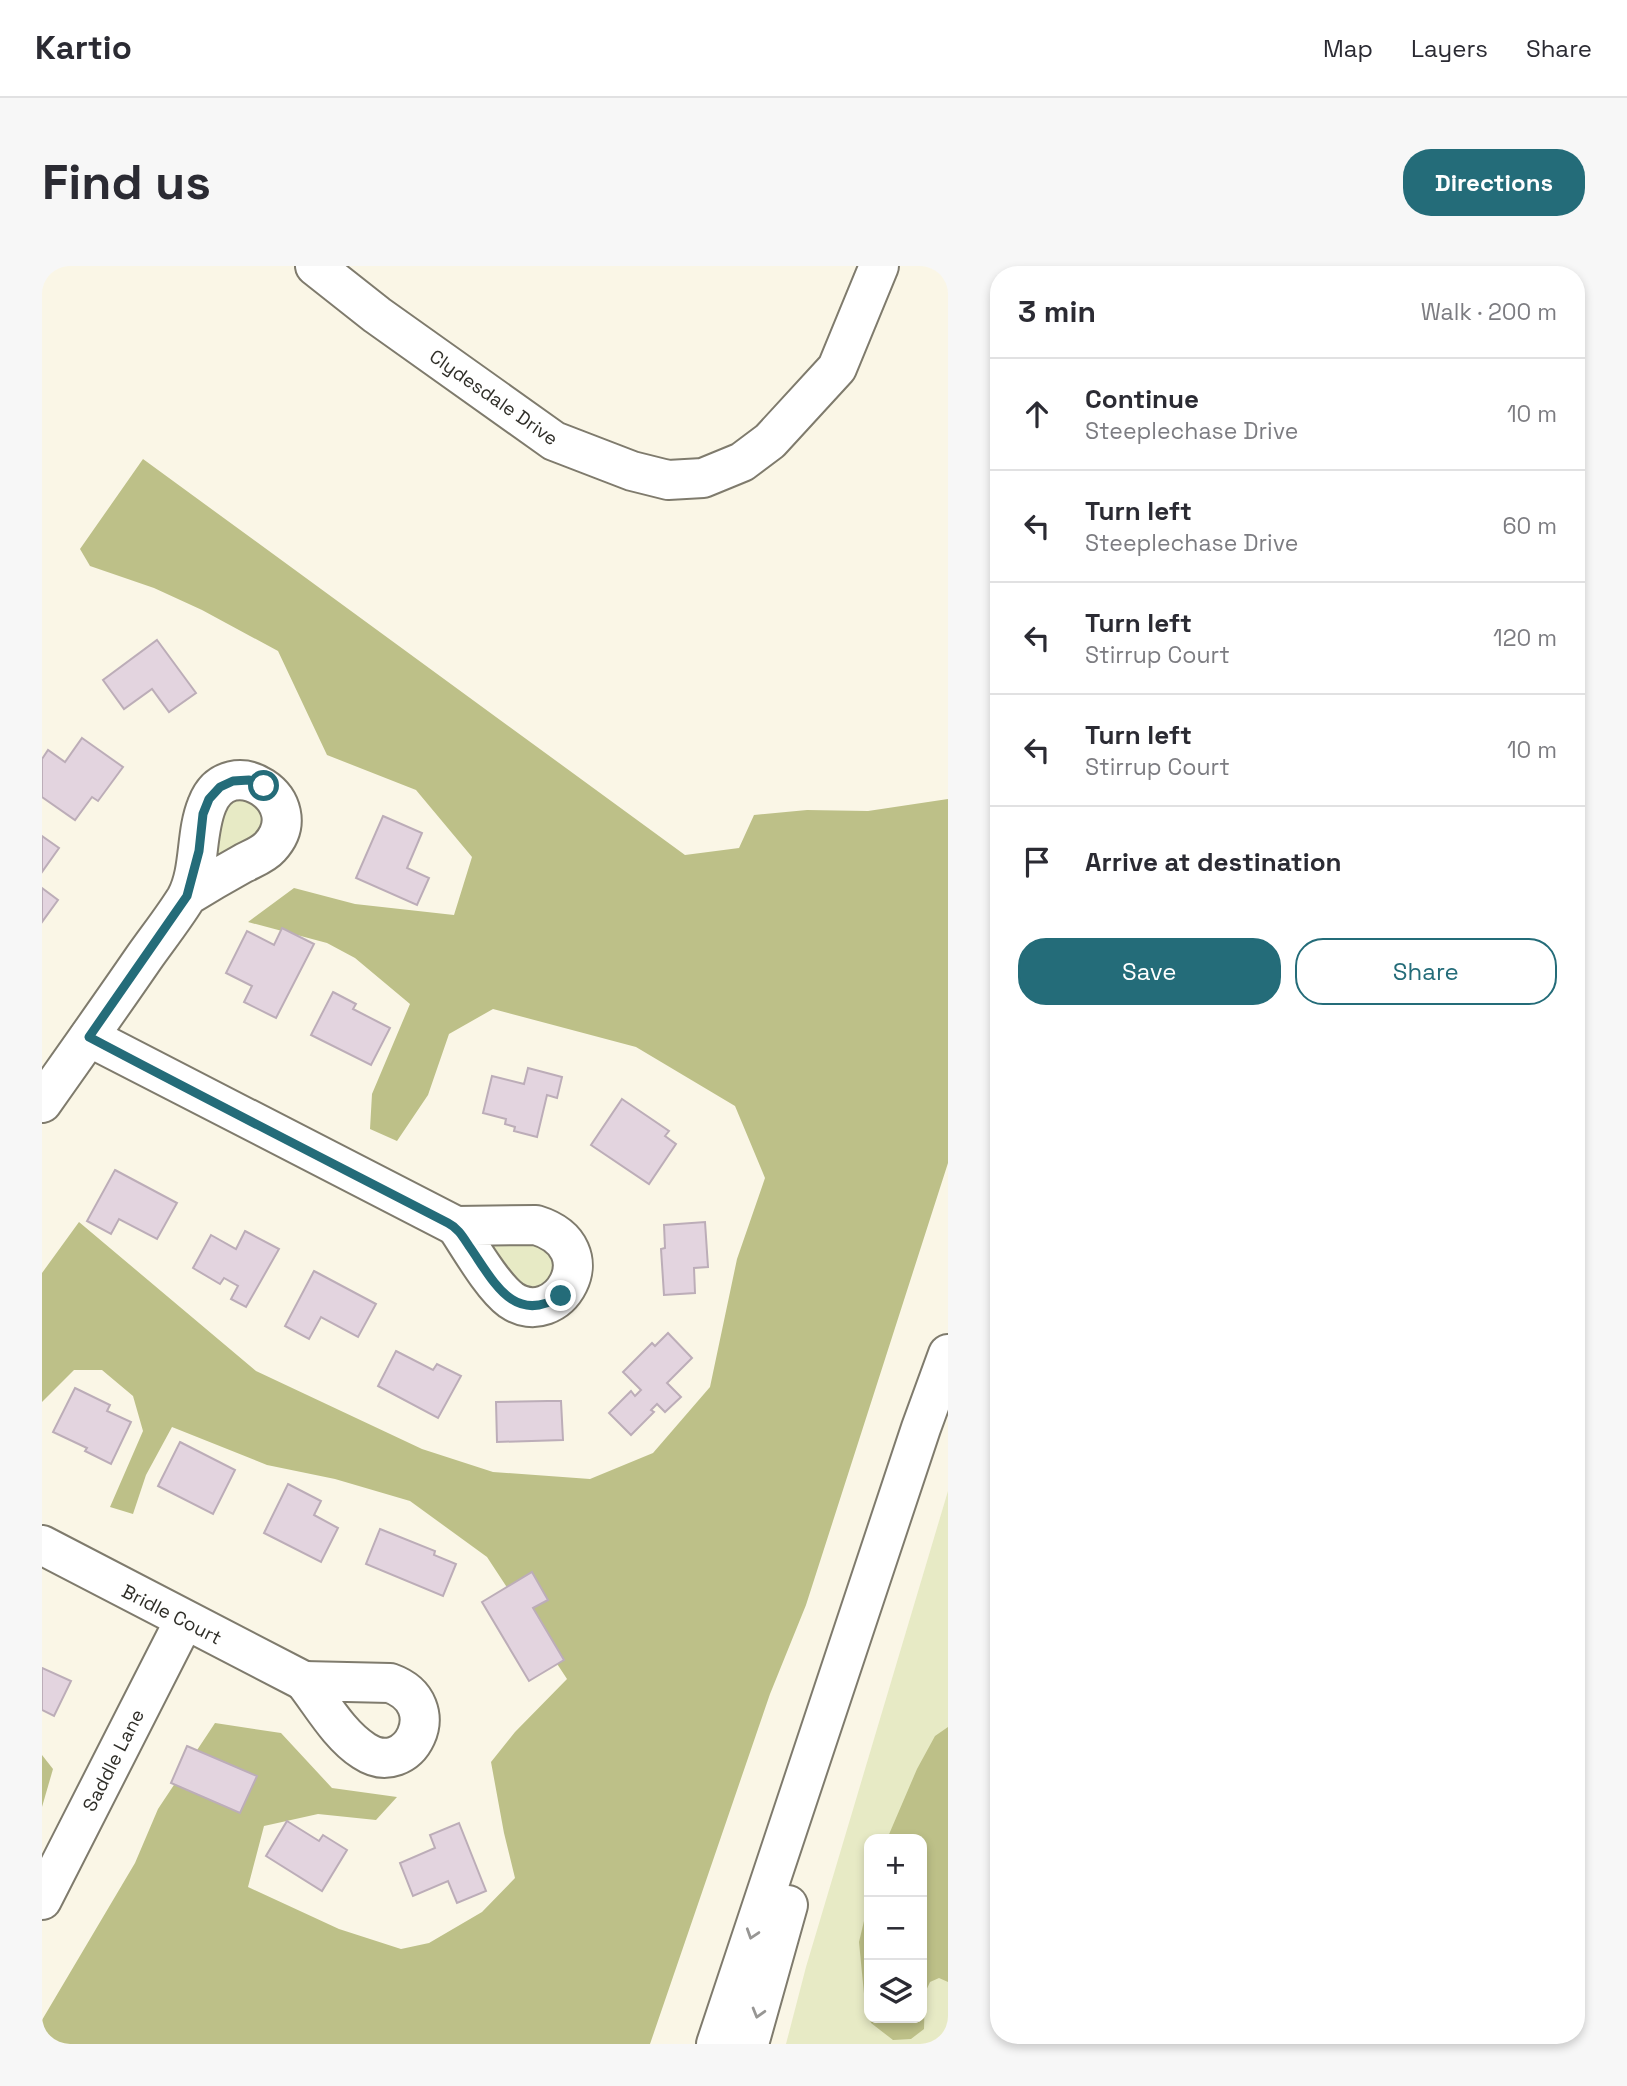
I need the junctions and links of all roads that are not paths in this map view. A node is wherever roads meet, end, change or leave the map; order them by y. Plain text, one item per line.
1 (315, 266) edge
2 (879, 266) edge
3 (187, 896) dead end
4 (89, 1037) junction
5 (42, 1103) edge
6 (456, 1226) dead end
7 (948, 1354) edge
8 (921, 1428) junction
9 (42, 1545) edge
10 (184, 1620) junction
11 (303, 1681) dead end
12 (42, 1900) edge
13 (716, 2044) edge
14 (749, 2044) edge

1 - 2 main road, Clydesdale Drive
3 - 4 main road
4 - 5 main road
4 - 6 main road
7 - 8 main road
8 -> 13 main road
8 -> 14 main road
9 - 10 main road, Bridle Court
10 - 11 main road, Bridle Court
10 - 12 main road, Saddle Lane

